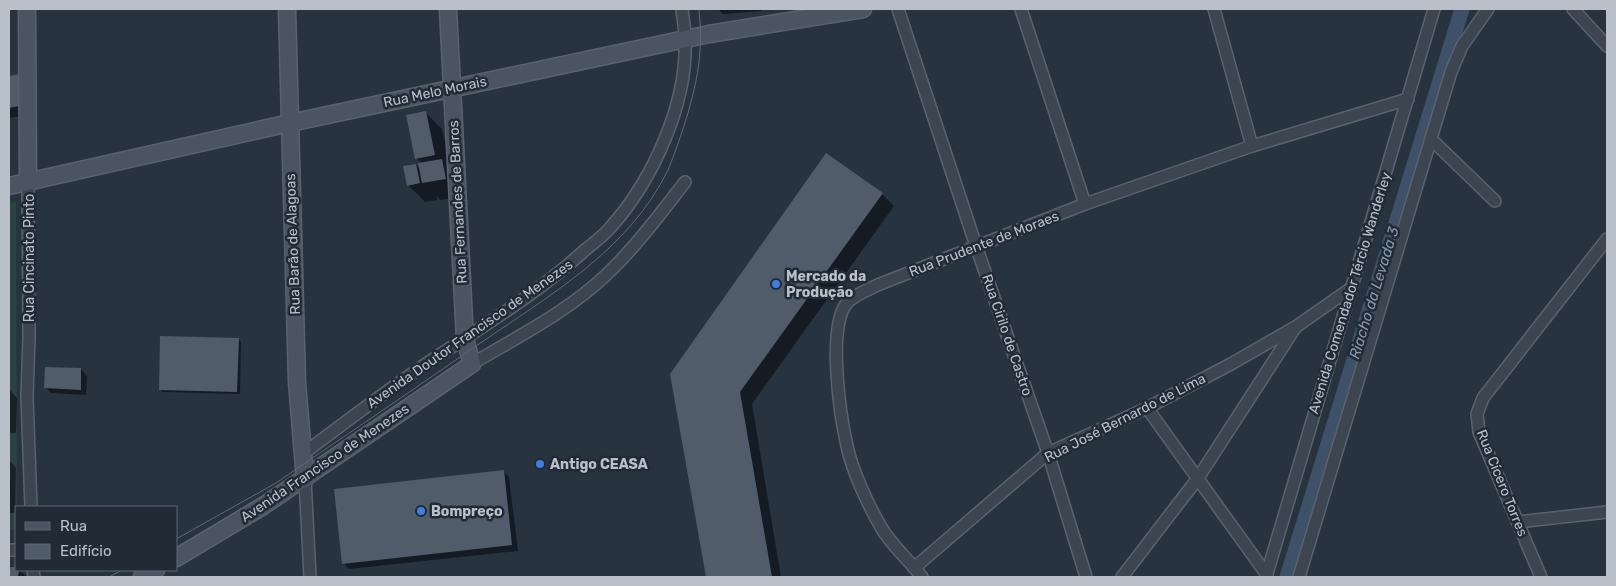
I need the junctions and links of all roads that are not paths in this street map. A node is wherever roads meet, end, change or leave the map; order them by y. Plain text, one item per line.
1 (28, 9) edge
2 (287, 9) edge
3 (448, 9) edge
4 (682, 9) edge
5 (862, 9) edge
6 (898, 9) edge
7 (1021, 9) edge
8 (1214, 9) edge
9 (1434, 9) edge
10 (1488, 9) edge
11 (1573, 9) edge
12 (685, 39) junction
13 (1607, 46) edge
14 (452, 89) junction
15 (1408, 98) junction
16 (290, 122) junction
17 (1431, 139) junction
18 (1252, 146) junction
19 (28, 182) junction
20 (685, 182) dead end
21 (9, 186) edge
22 (1495, 201) dead end
23 (1085, 204) junction
24 (1607, 239) edge
25 (976, 246) junction
26 (1350, 289) junction
27 (1296, 326) junction
28 (465, 339) junction
29 (472, 364) junction
30 (1147, 408) junction
31 (304, 453) junction
32 (1048, 453) junction
33 (1198, 478) junction
34 (305, 479) junction
35 (31, 506) edge
36 (1607, 512) edge
37 (1518, 522) junction
38 (178, 557) edge
39 (154, 571) edge
40 (918, 572) edge
41 (1266, 576) edge
42 (142, 577) edge
43 (310, 577) edge
44 (1086, 577) edge
45 (1122, 577) edge
46 (1300, 577) edge
47 (1542, 577) edge

1 - 19 street, Rua Cincinato Pinto
2 - 16 street, Rua Barão de Alagoas
3 - 14 street, Rua Fernandes de Barros
4 - 12 street, Avenida Doutor Francisco de Menezes
5 - 12 street, Rua Melo Morais
6 - 25 street, Rua Cirilo de Castro
7 - 23 street
8 - 18 street
9 - 15 street, Avenida Comendador Tércio Wanderley
10 - 17 street
11 - 13 street
12 - 14 street, Rua Melo Morais
12 - 28 street, Avenida Doutor Francisco de Menezes
14 - 16 street, Rua Melo Morais
14 - 28 street, Rua Fernandes de Barros
15 - 18 street, Rua Prudente de Moraes
15 - 26 street, Avenida Comendador Tércio Wanderley
16 - 19 street, Rua Melo Morais
16 - 31 street, Rua Barão de Alagoas
17 - 22 street
17 - 46 street
18 - 23 street, Rua Prudente de Moraes
19 - 21 street, Rua Melo Morais
19 - 35 street, Rua Cincinato Pinto
20 - 29 street
23 - 25 street, Rua Prudente de Moraes
24 - 37 street, Rua Cícero Torres
25 - 32 street, Rua Cirilo de Castro
25 - 40 street, Rua Prudente de Moraes
26 - 27 street, Rua José Bernardo de Lima
26 - 41 street, Avenida Comendador Tércio Wanderley
27 - 30 street, Rua José Bernardo de Lima
27 - 33 street
28 - 29 street, Rua Fernandes de Barros
28 - 31 street, Avenida Doutor Francisco de Menezes
29 - 34 street, Avenida Francisco de Menezes
30 - 32 street, Rua José Bernardo de Lima
30 - 33 street
31 - 34 street, Rua Barão de Alagoas
32 - 40 street, Rua José Bernardo de Lima
32 - 44 street, Rua Cirilo de Castro
33 - 41 street
33 - 45 street
34 - 38 street, Avenida Francisco de Menezes
34 - 43 street
36 - 37 street
37 - 47 street, Rua Cícero Torres
39 - 42 street

